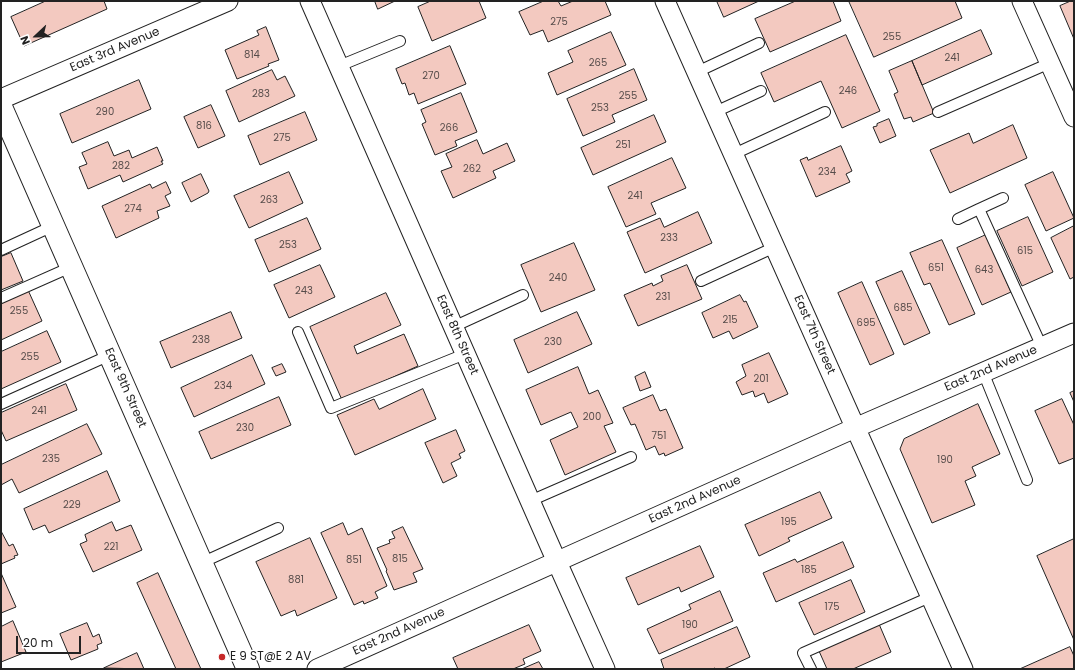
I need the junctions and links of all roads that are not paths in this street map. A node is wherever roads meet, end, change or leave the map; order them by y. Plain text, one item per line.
1 (228, 1) edge
2 (310, 1) edge
3 (665, 1) edge
4 (1022, 1) edge
5 (400, 42) dead end
6 (760, 43) dead end
7 (1050, 63) junction
8 (339, 66) junction
9 (697, 72) junction
10 (761, 91) dead end
11 (1, 99) edge
12 (1, 107) edge
13 (715, 112) junction
14 (825, 112) dead end
15 (938, 112) dead end
16 (1074, 117) edge
17 (734, 154) junction
18 (1003, 198) dead end
19 (979, 209) junction
20 (958, 219) dead end
21 (53, 226) junction
22 (774, 247) junction
23 (1, 250) edge
24 (71, 267) junction
25 (701, 280) dead end
26 (523, 295) dead end
27 (1, 298) edge
28 (453, 326) junction
29 (298, 332) dead end
30 (1074, 333) edge
31 (1042, 347) junction
32 (466, 354) junction
33 (110, 355) junction
34 (983, 372) junction
35 (1, 404) edge
36 (855, 428) junction
37 (631, 457) dead end
38 (1027, 480) dead end
39 (530, 501) junction
40 (278, 528) dead end
41 (557, 562) junction
42 (201, 563) junction
43 (930, 597) junction
44 (248, 669) edge
45 (317, 669) edge
46 (605, 669) edge
47 (811, 669) edge
48 (963, 669) edge

1 - 11 street, East 3rd Avenue
2 - 8 street, East 8th Street
3 - 9 street, East 7th Street
4 - 7 street
5 - 8 lane
6 - 9 lane
7 - 15 lane
7 - 16 street
8 - 28 street, East 8th Street
9 - 13 street, East 7th Street
10 - 13 lane
12 - 21 main road, East 9th Street
13 - 17 street, East 7th Street
14 - 17 lane
17 - 22 street, East 7th Street
18 - 19 lane
19 - 20 lane
19 - 31 lane
21 - 23 lane
21 - 24 main road, East 9th Street
22 - 25 lane
22 - 36 street, East 7th Street
24 - 27 lane
24 - 33 main road, East 9th Street
26 - 28 lane
28 - 32 street, East 8th Street
29 - 32 lane
30 - 31 street, East 2nd Avenue
31 - 34 street, East 2nd Avenue
32 - 39 street, East 8th Street
33 - 35 lane
33 - 42 main road, East 9th Street
34 - 36 street, East 2nd Avenue
34 - 38 lane
36 - 41 street, East 2nd Avenue
36 - 43 street, East 7th Street
37 - 39 lane
39 - 41 street, East 8th Street
40 - 42 lane
41 - 45 street, East 2nd Avenue
41 - 46 street, East 8th Street
42 - 44 main road, East 9th Street
43 - 47 lane
43 - 48 street, East 7th Street

